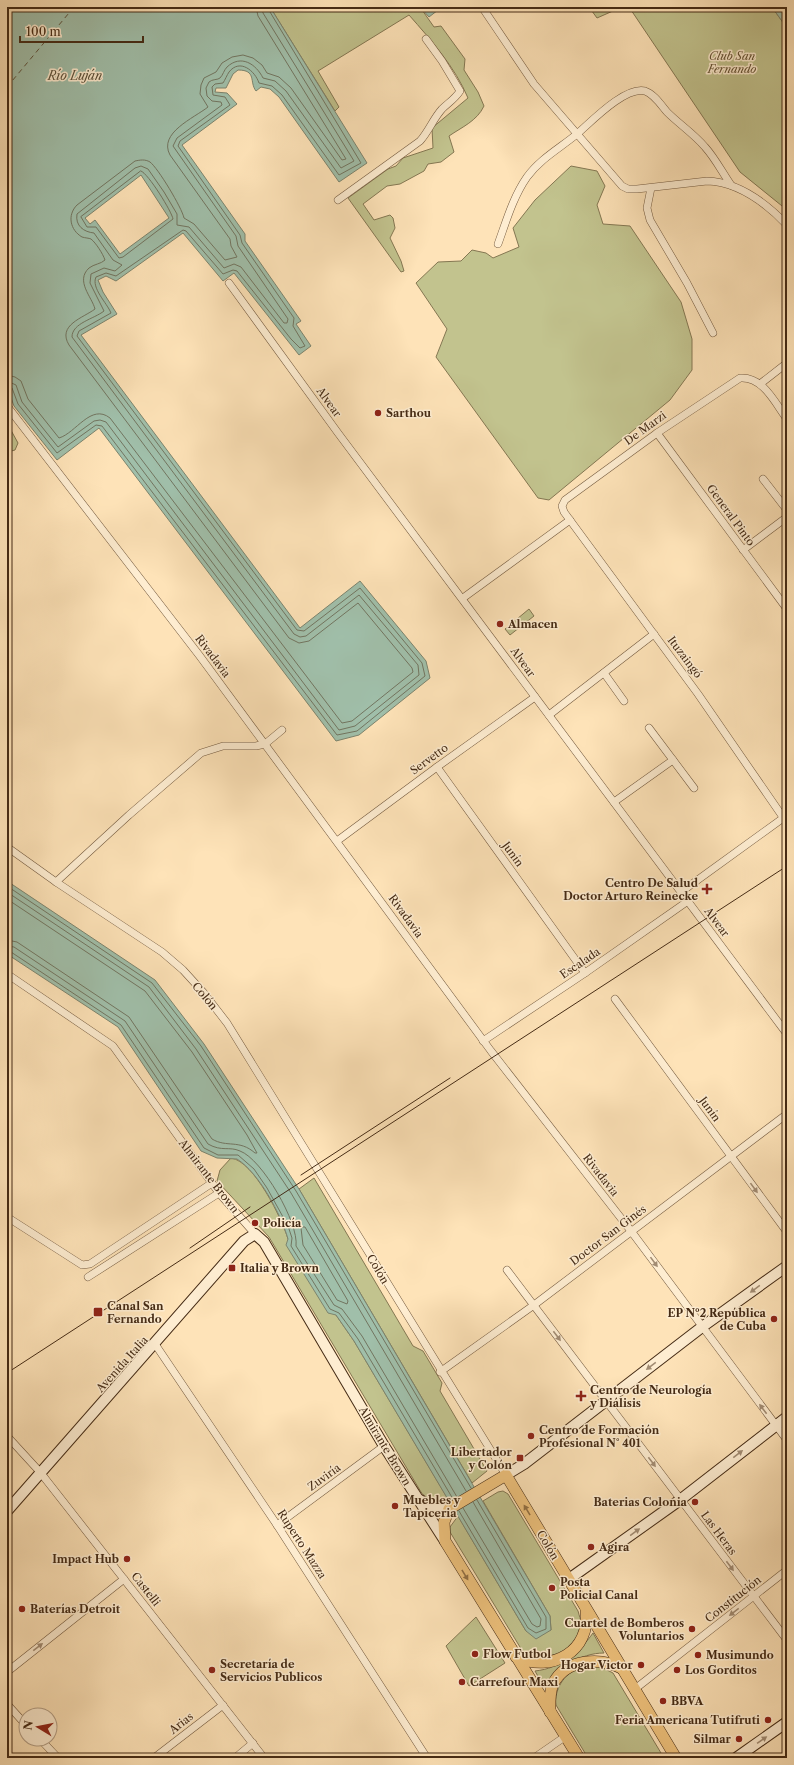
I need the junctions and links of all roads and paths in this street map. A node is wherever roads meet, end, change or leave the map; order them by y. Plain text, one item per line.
1 (482, 7) edge
2 (426, 38) dead end
3 (577, 134) junction
4 (730, 185) junction
5 (651, 188) junction
6 (338, 200) dead end
7 (787, 225) edge
8 (498, 244) dead end
9 (229, 283) dead end
10 (713, 333) dead end
11 (787, 363) edge
12 (760, 384) junction
13 (7, 406) edge
14 (787, 419) edge
15 (657, 433) junction
16 (763, 479) dead end
17 (562, 506) joint
18 (787, 510) edge
19 (787, 517) edge
20 (570, 520) junction
21 (743, 550) junction
22 (463, 598) junction
23 (787, 609) edge
24 (654, 634) junction
25 (604, 673) junction
26 (535, 697) junction
27 (624, 702) dead end
28 (549, 715) junction
29 (649, 728) dead end
30 (282, 730) dead end
31 (265, 744) junction
32 (673, 760) junction
33 (437, 767) junction
34 (694, 788) dead end
35 (614, 802) junction
36 (786, 819) edge
37 (337, 841) junction
38 (7, 847) edge
39 (56, 882) junction
40 (681, 892) junction
41 (688, 901) junction
42 (7, 974) edge
43 (585, 974) junction
44 (615, 999) dead end
45 (787, 1034) edge
46 (483, 1041) junction
47 (787, 1114) edge
48 (731, 1156) junction
49 (212, 1183) junction
50 (220, 1193) junction
51 (7, 1217) edge
52 (631, 1231) junction
53 (787, 1232) edge
54 (255, 1234) junction
55 (787, 1266) edge
56 (507, 1270) dead end
57 (88, 1277) dead end
58 (534, 1305) junction
59 (702, 1327) junction
60 (155, 1344) junction
61 (440, 1372) junction
62 (605, 1401) junction
63 (787, 1417) edge
64 (776, 1425) junction
65 (7, 1436) edge
66 (787, 1440) edge
67 (384, 1446) junction
68 (40, 1472) junction
69 (506, 1475) junction
70 (417, 1498) junction
71 (680, 1500) junction
72 (449, 1509) junction
73 (7, 1511) edge
74 (277, 1525) junction
75 (445, 1542) junction
76 (787, 1570) edge
77 (124, 1579) junction
78 (569, 1579) junction
79 (753, 1597) junction
80 (586, 1609) junction
81 (787, 1640) edge
82 (516, 1657) junction
83 (624, 1669) junction
84 (7, 1672) edge
85 (636, 1689) junction
86 (7, 1704) edge
87 (223, 1705) junction
88 (550, 1712) junction
89 (18, 1716) edge
90 (787, 1722) edge
91 (566, 1736) junction
92 (253, 1743) junction
93 (48, 1747) edge
94 (58, 1758) edge
95 (154, 1758) edge
96 (235, 1758) edge
97 (264, 1758) edge
98 (427, 1758) edge
99 (534, 1758) edge
100 (579, 1758) edge
101 (676, 1758) edge
102 (736, 1758) edge

1 - 3 street
2 - 6 street
3 - 4 street
3 - 5 street
3 - 8 street
4 - 5 street
4 - 7 street
5 - 10 street
9 - 22 street, Alvear
11 - 12 street
12 - 14 street
12 - 15 street, De Marzi
13 - 31 street, Rivadavia
15 - 17 street, De Marzi
15 - 21 street, General Pinto
16 - 18 street
17 - 20 street, Ituzaingó
19 - 21 street
20 - 22 street
20 - 24 street, Ituzaingó
21 - 23 street, General Pinto
22 - 26 street, Alvear
24 - 25 street
24 - 36 street, Ituzaingó
25 - 27 street
25 - 28 street
26 - 28 street, Alvear
26 - 33 street, Servetto
28 - 35 street, Alvear
29 - 32 street
30 - 31 street
31 - 37 street, Rivadavia
31 - 39 street
32 - 34 street
32 - 35 street
33 - 37 street, Servetto
33 - 43 street, Junín
35 - 40 street, Alvear
36 - 40 street
37 - 46 street, Rivadavia
38 - 39 street, Colón
39 - 61 street, Colón
40 - 41 street, Alvear
41 - 43 street, Escalada
41 - 45 street, Alvear
42 - 49 street, Almirante Brown
43 - 46 street, Escalada
44 - 48 street, Junín
46 - 52 street, Rivadavia
47 - 48 street, Doctor San Ginés
48 - 52 street, Doctor San Ginés
48 -> 53 street, Junín
49 - 50 street, Almirante Brown
49 - 51 street
50 - 54 street, Almirante Brown
50 - 57 street
52 - 58 street, Doctor San Ginés
52 -> 59 street, Rivadavia
54 - 60 street, Avenida Italia
54 - 67 street, Almirante Brown
55 -> 59 street
56 - 58 street, Las Heras
58 - 61 street, Doctor San Ginés
58 -> 62 street, Las Heras
59 -> 62 street
64 -> 59 street, Rivadavia
60 - 68 street, Avenida Italia
60 - 74 street, Ruperto Mazza
61 - 69 street, Colón
62 - 69 street
62 -> 71 street, Las Heras
63 - 64 street
64 - 66 street, Rivadavia
71 -> 64 street
65 - 68 street, Castelli
67 - 70 street, Almirante Brown
67 - 74 street, Zuviría
68 - 73 street, Avenida Italia
68 - 77 street, Castelli
69 - 72 main road
78 -> 69 main road, Colón
70 - 72 street, Almirante Brown
70 - 75 street, Almirante Brown
78 -> 71 street
71 -> 79 street, Las Heras
72 - 75 main road
74 - 98 street, Ruperto Mazza
75 -> 82 main road, Almirante Brown
76 - 79 street, Constitución
84 -> 77 street
77 - 87 street, Castelli
78 - 80 main road, Colón
79 - 81 street, Las Heras
79 -> 85 street, Constitución
80 - 82 main road
80 - 83 main road, Colón
82 - 88 main road, Almirante Brown
83 - 85 main road, Colón
83 - 88 main road
85 - 101 main road, Colón
86 - 89 street
87 - 92 street, Castelli
87 - 95 street, Arias
88 - 91 main road, Almirante Brown
102 -> 90 street
91 - 99 street
91 - 100 main road, Almirante Brown
92 - 96 street
92 - 97 street, Castelli
93 - 94 street

